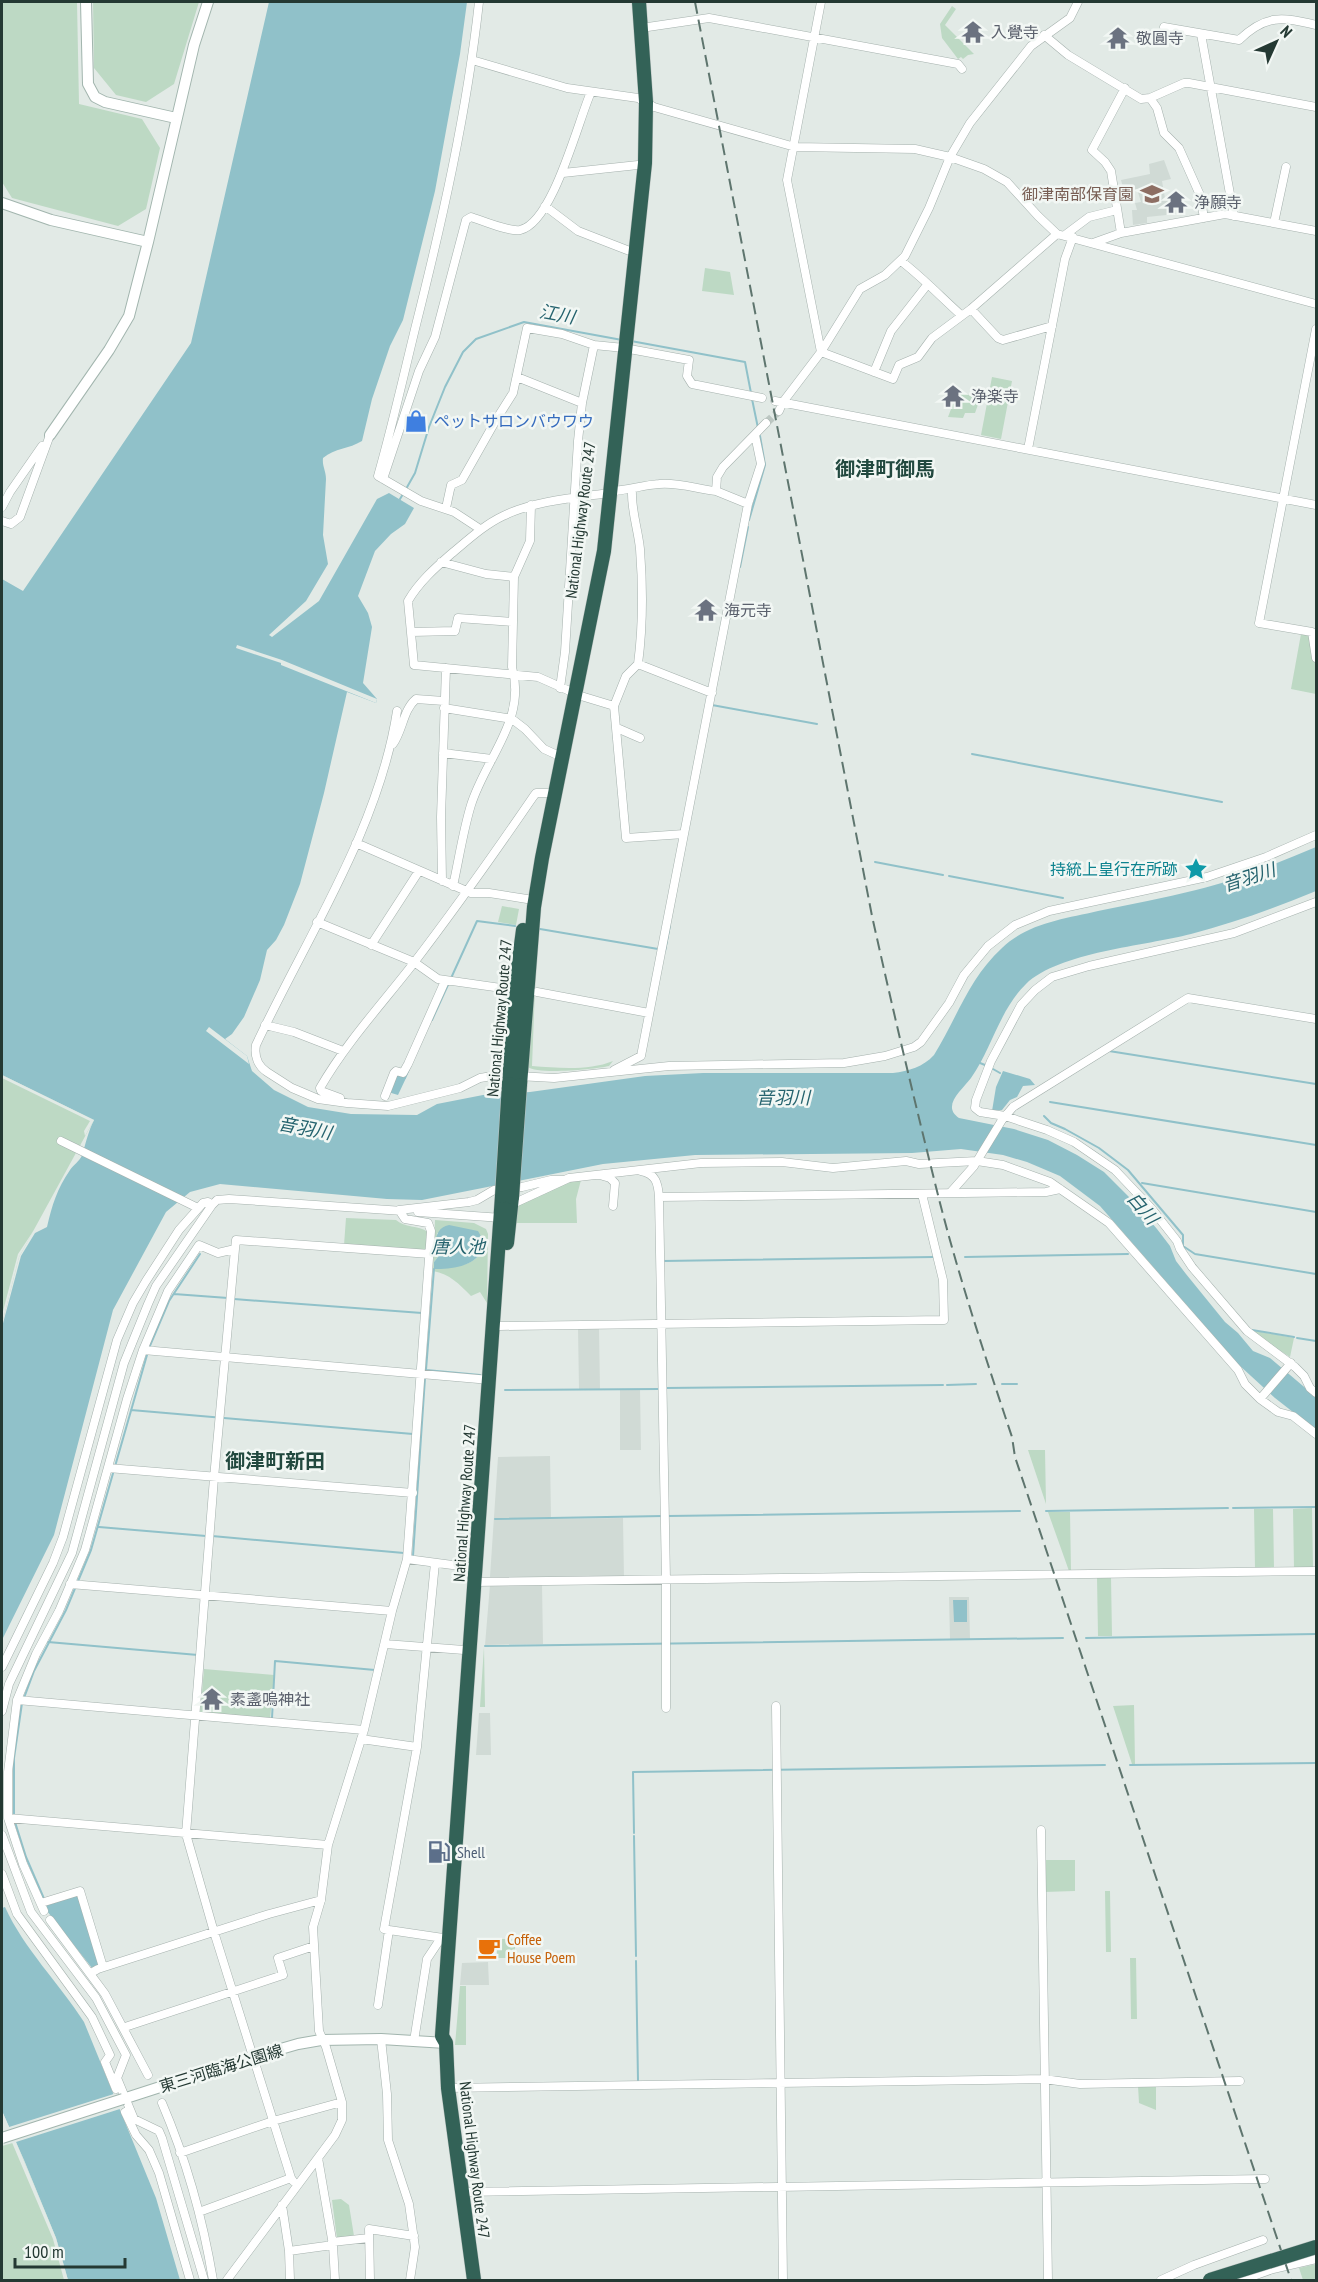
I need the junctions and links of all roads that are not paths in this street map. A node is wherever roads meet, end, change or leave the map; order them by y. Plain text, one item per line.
1 (86, 2) edge
2 (208, 2) edge
3 (480, 2) edge
4 (631, 2) edge
5 (639, 2) edge
6 (821, 2) edge
7 (1078, 2) edge
8 (1317, 25) edge
9 (1164, 27) dead end
10 (641, 28) junction
11 (1201, 34) junction
12 (1044, 35) junction
13 (814, 39) junction
14 (472, 60) junction
15 (962, 69) dead end
16 (1210, 87) junction
17 (1125, 88) junction
18 (591, 92) junction
19 (1150, 98) junction
20 (642, 100) junction
21 (1317, 107) edge
22 (176, 118) junction
23 (795, 147) junction
24 (950, 157) junction
25 (638, 165) junction
26 (1286, 167) dead end
27 (563, 173) junction
28 (2, 203) edge
29 (545, 206) junction
30 (1117, 210) junction
31 (1234, 216) junction
32 (1204, 218) junction
33 (1274, 223) junction
34 (1317, 231) edge
35 (1121, 233) junction
36 (1065, 235) junction
37 (148, 242) junction
38 (1093, 243) junction
39 (627, 250) junction
40 (901, 261) junction
41 (927, 285) junction
42 (1317, 304) edge
43 (971, 309) junction
44 (962, 315) junction
45 (1052, 326) junction
46 (1317, 329) edge
47 (621, 343) junction
48 (594, 345) junction
49 (821, 352) junction
50 (874, 372) junction
51 (517, 377) junction
52 (762, 398) dead end
53 (779, 401) junction
54 (582, 403) junction
55 (779, 411) dead end
56 (766, 423) tunnel mouth
57 (50, 435) junction
58 (756, 435) junction
59 (1028, 449) junction
60 (383, 478) junction
61 (632, 490) junction
62 (717, 491) junction
63 (606, 492) junction
64 (574, 498) junction
65 (1284, 499) junction
66 (748, 504) junction
67 (531, 505) junction
68 (1317, 505) edge
69 (2, 507) edge
70 (446, 508) junction
71 (2, 521) edge
72 (480, 529) junction
73 (441, 562) junction
74 (514, 577) junction
75 (513, 622) junction
76 (412, 632) junction
77 (1317, 658) edge
78 (639, 664) junction
79 (446, 668) junction
80 (515, 675) junction
81 (568, 691) junction
82 (712, 693) junction
83 (444, 705) junction
84 (614, 706) junction
85 (397, 711) dead end
86 (512, 719) junction
87 (617, 728) junction
88 (640, 738) dead end
89 (390, 748) junction
90 (443, 753) junction
91 (555, 754) junction
92 (492, 759) junction
93 (547, 793) junction
94 (684, 834) junction
95 (1317, 836) edge
96 (356, 843) junction
97 (419, 872) junction
98 (442, 881) junction
99 (453, 886) junction
100 (468, 892) junction
101 (527, 899) junction
102 (1317, 902) edge
103 (317, 922) junction
104 (371, 945) junction
105 (414, 962) junction
106 (448, 981) junction
107 (515, 990) junction
108 (537, 992) dead end
109 (649, 1013) junction
110 (1317, 1019) edge
111 (265, 1025) junction
112 (343, 1051) junction
113 (612, 1071) junction
114 (515, 1080) junction
115 (385, 1096) dead end
116 (347, 1104) junction
117 (1004, 1118) junction
118 (61, 1141) dead end
119 (978, 1159) junction
120 (637, 1170) junction
121 (596, 1175) junction
122 (563, 1180) junction
123 (1060, 1189) junction
124 (950, 1193) junction
125 (922, 1194) junction
126 (659, 1197) junction
127 (508, 1198) junction
128 (212, 1204) junction
129 (195, 1206) junction
130 (613, 1206) dead end
131 (399, 1210) junction
132 (505, 1218) junction
133 (235, 1249) junction
134 (430, 1254) junction
135 (661, 1323) junction
136 (500, 1326) junction
137 (143, 1350) junction
138 (226, 1359) junction
139 (1290, 1365) junction
140 (421, 1374) junction
141 (490, 1380) junction
142 (1317, 1393) edge
143 (1261, 1398) junction
144 (1317, 1434) edge
145 (108, 1468) junction
146 (214, 1478) junction
147 (412, 1493) junction
148 (407, 1559) junction
149 (435, 1563) junction
150 (1317, 1570) edge
151 (478, 1577) junction
152 (666, 1580) junction
153 (70, 1584) junction
154 (206, 1596) junction
155 (392, 1611) junction
156 (385, 1644) junction
157 (428, 1648) junction
158 (464, 1650) dead end
159 (2, 1667) edge
160 (17, 1700) junction
161 (776, 1706) dead end
162 (666, 1708) dead end
163 (2, 1711) edge
164 (196, 1715) junction
165 (364, 1730) junction
166 (361, 1739) junction
167 (417, 1747) junction
168 (8, 1818) junction
169 (1041, 1830) dead end
170 (186, 1834) junction
171 (2, 1836) edge
172 (328, 1845) junction
173 (2, 1874) edge
174 (321, 1900) junction
175 (50, 1920) dead end
176 (389, 1930) junction
177 (214, 1932) junction
178 (446, 1939) junction
179 (314, 1946) junction
180 (103, 1967) junction
181 (91, 1973) junction
182 (233, 1992) junction
183 (378, 2005) dead end
184 (124, 2027) junction
185 (381, 2039) junction
186 (321, 2040) junction
187 (414, 2041) junction
188 (446, 2043) junction
189 (253, 2057) junction
190 (148, 2075) dead end
191 (1044, 2079) junction
192 (781, 2081) junction
193 (1240, 2081) dead end
194 (448, 2088) junction
195 (116, 2089) dead end
196 (124, 2098) junction
197 (342, 2102) junction
198 (162, 2103) dead end
199 (125, 2112) dead end
200 (273, 2121) junction
201 (2, 2138) edge
202 (180, 2153) junction
203 (318, 2158) junction
204 (291, 2178) junction
205 (1265, 2179) dead end
206 (1047, 2183) junction
207 (297, 2186) junction
208 (782, 2187) junction
209 (462, 2192) junction
210 (282, 2205) junction
211 (199, 2212) junction
212 (414, 2236) junction
213 (369, 2238) junction
214 (1263, 2240) dead end
215 (332, 2244) junction
216 (1317, 2247) edge
217 (289, 2251) junction
218 (1317, 2252) edge
219 (1317, 2259) edge
220 (190, 2280) edge
221 (204, 2280) edge
222 (213, 2280) edge
223 (227, 2280) edge
224 (290, 2280) edge
225 (335, 2280) edge
226 (370, 2280) edge
227 (410, 2280) edge
228 (474, 2280) edge
229 (783, 2280) edge
230 (1048, 2280) edge
231 (1161, 2280) edge
232 (1210, 2280) edge
233 (1223, 2280) edge
234 (1242, 2280) edge

1 - 22 street
2 - 22 street
3 - 14 street
4 - 20 highway, National Highway Route 247
5 - 10 highway, National Highway Route 247
6 - 13 street
7 - 12 street
8 - 11 street
9 - 11 street
10 - 13 street
10 - 20 highway, National Highway Route 247
11 - 16 street
12 - 17 street
12 - 24 street
13 - 15 street
13 - 23 street
14 - 18 street
14 - 60 street
16 - 19 street
16 - 21 street
16 - 31 street
17 - 19 street
17 - 30 street
18 - 20 street
18 - 27 street
19 - 32 street
20 - 23 street
20 - 25 highway, National Highway Route 247
20 - 47 highway, National Highway Route 247
22 - 37 street
23 - 24 street
23 - 49 street
24 - 36 street
24 - 40 street
25 - 27 street
25 - 39 highway, National Highway Route 247
26 - 33 street
27 - 29 street
28 - 37 street
29 - 39 street
29 - 60 street
30 - 35 street
30 - 36 street
31 - 32 street
31 - 33 street
32 - 35 street
33 - 34 street
35 - 38 street
36 - 38 street
36 - 43 street
36 - 45 street
37 - 57 street
38 - 42 street
39 - 47 highway, National Highway Route 247
40 - 41 street
40 - 49 street
41 - 44 street
41 - 50 street
43 - 44 street
43 - 45 street
44 - 50 street
45 - 59 street
46 - 65 street
47 - 48 street
47 - 52 street
47 - 63 highway, National Highway Route 247
48 - 51 street
48 - 54 street
49 - 50 street
49 - 53 street
51 - 54 street
51 - 70 street
53 - 55 street
53 - 59 street
54 - 64 street
56 - 58 street
57 - 69 street
57 - 71 street
58 - 62 street
58 - 66 street
59 - 65 street
60 - 70 street
61 - 62 street
61 - 63 street
61 - 78 street
62 - 66 street
63 - 64 street
63 - 81 highway, National Highway Route 247
64 - 67 street
64 - 81 street
65 - 68 street
65 - 77 street
66 - 82 street
67 - 72 street
67 - 74 street
70 - 72 street
72 - 73 street
73 - 74 street
73 - 76 street
74 - 75 street
75 - 76 street
75 - 80 street
76 - 79 street
78 - 82 street
78 - 84 street
79 - 80 street
79 - 83 street
80 - 81 street
80 - 86 street
81 - 84 street
81 - 91 highway, National Highway Route 247
81 - 114 highway, National Highway Route 247
82 - 94 street
83 - 86 street
83 - 89 street
83 - 90 street
84 - 87 street
85 - 89 street
86 - 91 street
86 - 92 street
87 - 88 street
87 - 94 street
89 - 96 street
90 - 92 street
90 - 98 street
91 - 93 highway, National Highway Route 247
92 - 99 street
93 - 100 street
93 - 101 highway, National Highway Route 247
94 - 109 street
95 - 113 street
96 - 97 street
96 - 103 street
97 - 98 street
97 - 104 street
98 - 99 street
99 - 100 street
100 - 101 street
100 - 105 street
101 - 107 highway, National Highway Route 247
102 - 117 street
103 - 104 street
103 - 111 street
104 - 105 street
105 - 106 street
105 - 112 street
106 - 107 street
106 - 115 street
107 - 114 highway, National Highway Route 247
108 - 109 street
109 - 113 street
110 - 117 street
111 - 112 street
111 - 116 street
112 - 116 street
113 - 114 street
114 - 116 street
114 - 127 highway, National Highway Route 247, bridge
117 - 119 street
117 - 139 street
118 - 129 street
119 - 120 street
119 - 123 street
119 - 124 street
120 - 121 street
120 - 126 street
121 - 122 street
121 - 130 street
122 - 127 street
122 - 131 street
123 - 124 street
123 - 143 street
124 - 125 street
125 - 126 street
125 - 135 street
126 - 135 street
127 - 132 highway, National Highway Route 247
128 - 129 street
128 - 131 street
128 - 163 street
129 - 159 street
131 - 132 street
131 - 134 street
132 - 136 highway, National Highway Route 247
132 - 141 highway, National Highway Route 247
133 - 134 street
133 - 137 street
133 - 138 street
134 - 140 street
135 - 136 street
135 - 152 street
136 - 151 highway, National Highway Route 247
137 - 138 street
137 - 145 street
138 - 140 street
138 - 146 street
139 - 142 street
139 - 143 street
140 - 141 street
140 - 147 street
141 - 151 highway, National Highway Route 247
143 - 144 street
145 - 146 street
145 - 153 street
146 - 147 street
146 - 154 street
147 - 148 street
148 - 149 street
148 - 155 street
149 - 151 street
149 - 157 street
150 - 152 street
151 - 152 street
151 - 178 highway, National Highway Route 247
151 - 188 highway, National Highway Route 247
152 - 162 street
153 - 154 street
153 - 160 street
154 - 155 street
154 - 164 street
155 - 156 street
156 - 157 street
156 - 165 street
157 - 158 street
157 - 167 street
160 - 164 street
160 - 168 street
161 - 192 street
164 - 165 street
164 - 170 street
165 - 166 street
166 - 167 street
166 - 172 street
167 - 176 street
168 - 170 street
168 - 180 street
169 - 191 street
170 - 172 street
170 - 177 street
171 - 196 street
172 - 174 street
173 - 195 street
174 - 177 street
174 - 179 street
175 - 181 street
176 - 178 street
176 - 183 street
177 - 180 street
177 - 182 street
178 - 187 street
178 - 188 highway, National Highway Route 247
179 - 182 street
179 - 186 street
180 - 181 street
181 - 184 street
182 - 184 street
182 - 189 street
184 - 190 street
185 - 186 street, 東三河臨海公園線
185 - 187 street, 東三河臨海公園線
185 - 212 street
186 - 189 street, 東三河臨海公園線
186 - 197 street
187 - 188 street, 東三河臨海公園線
188 - 194 highway, National Highway Route 247
189 - 196 street, 東三河臨海公園線
189 - 200 street
191 - 192 street
191 - 193 street
191 - 206 street
192 - 194 street
192 - 208 street
194 - 209 highway, National Highway Route 247
196 - 201 street, 東三河臨海公園線, bridge
196 - 221 street
197 - 200 street
197 - 203 street
198 - 202 street
199 - 220 street
200 - 202 street
200 - 204 street
202 - 211 street
203 - 207 street
203 - 215 street
204 - 207 street
204 - 211 street
205 - 206 street
206 - 208 street
206 - 230 street
207 - 210 street
208 - 209 street
208 - 229 street
209 - 228 highway, National Highway Route 247
210 - 217 street
210 - 223 street
211 - 222 street
212 - 213 street
212 - 227 street
213 - 215 street
213 - 226 street
214 - 231 street
215 - 217 street
215 - 225 street
216 - 232 highway, bridge
217 - 224 street
218 - 233 highway, bridge
219 - 234 street

